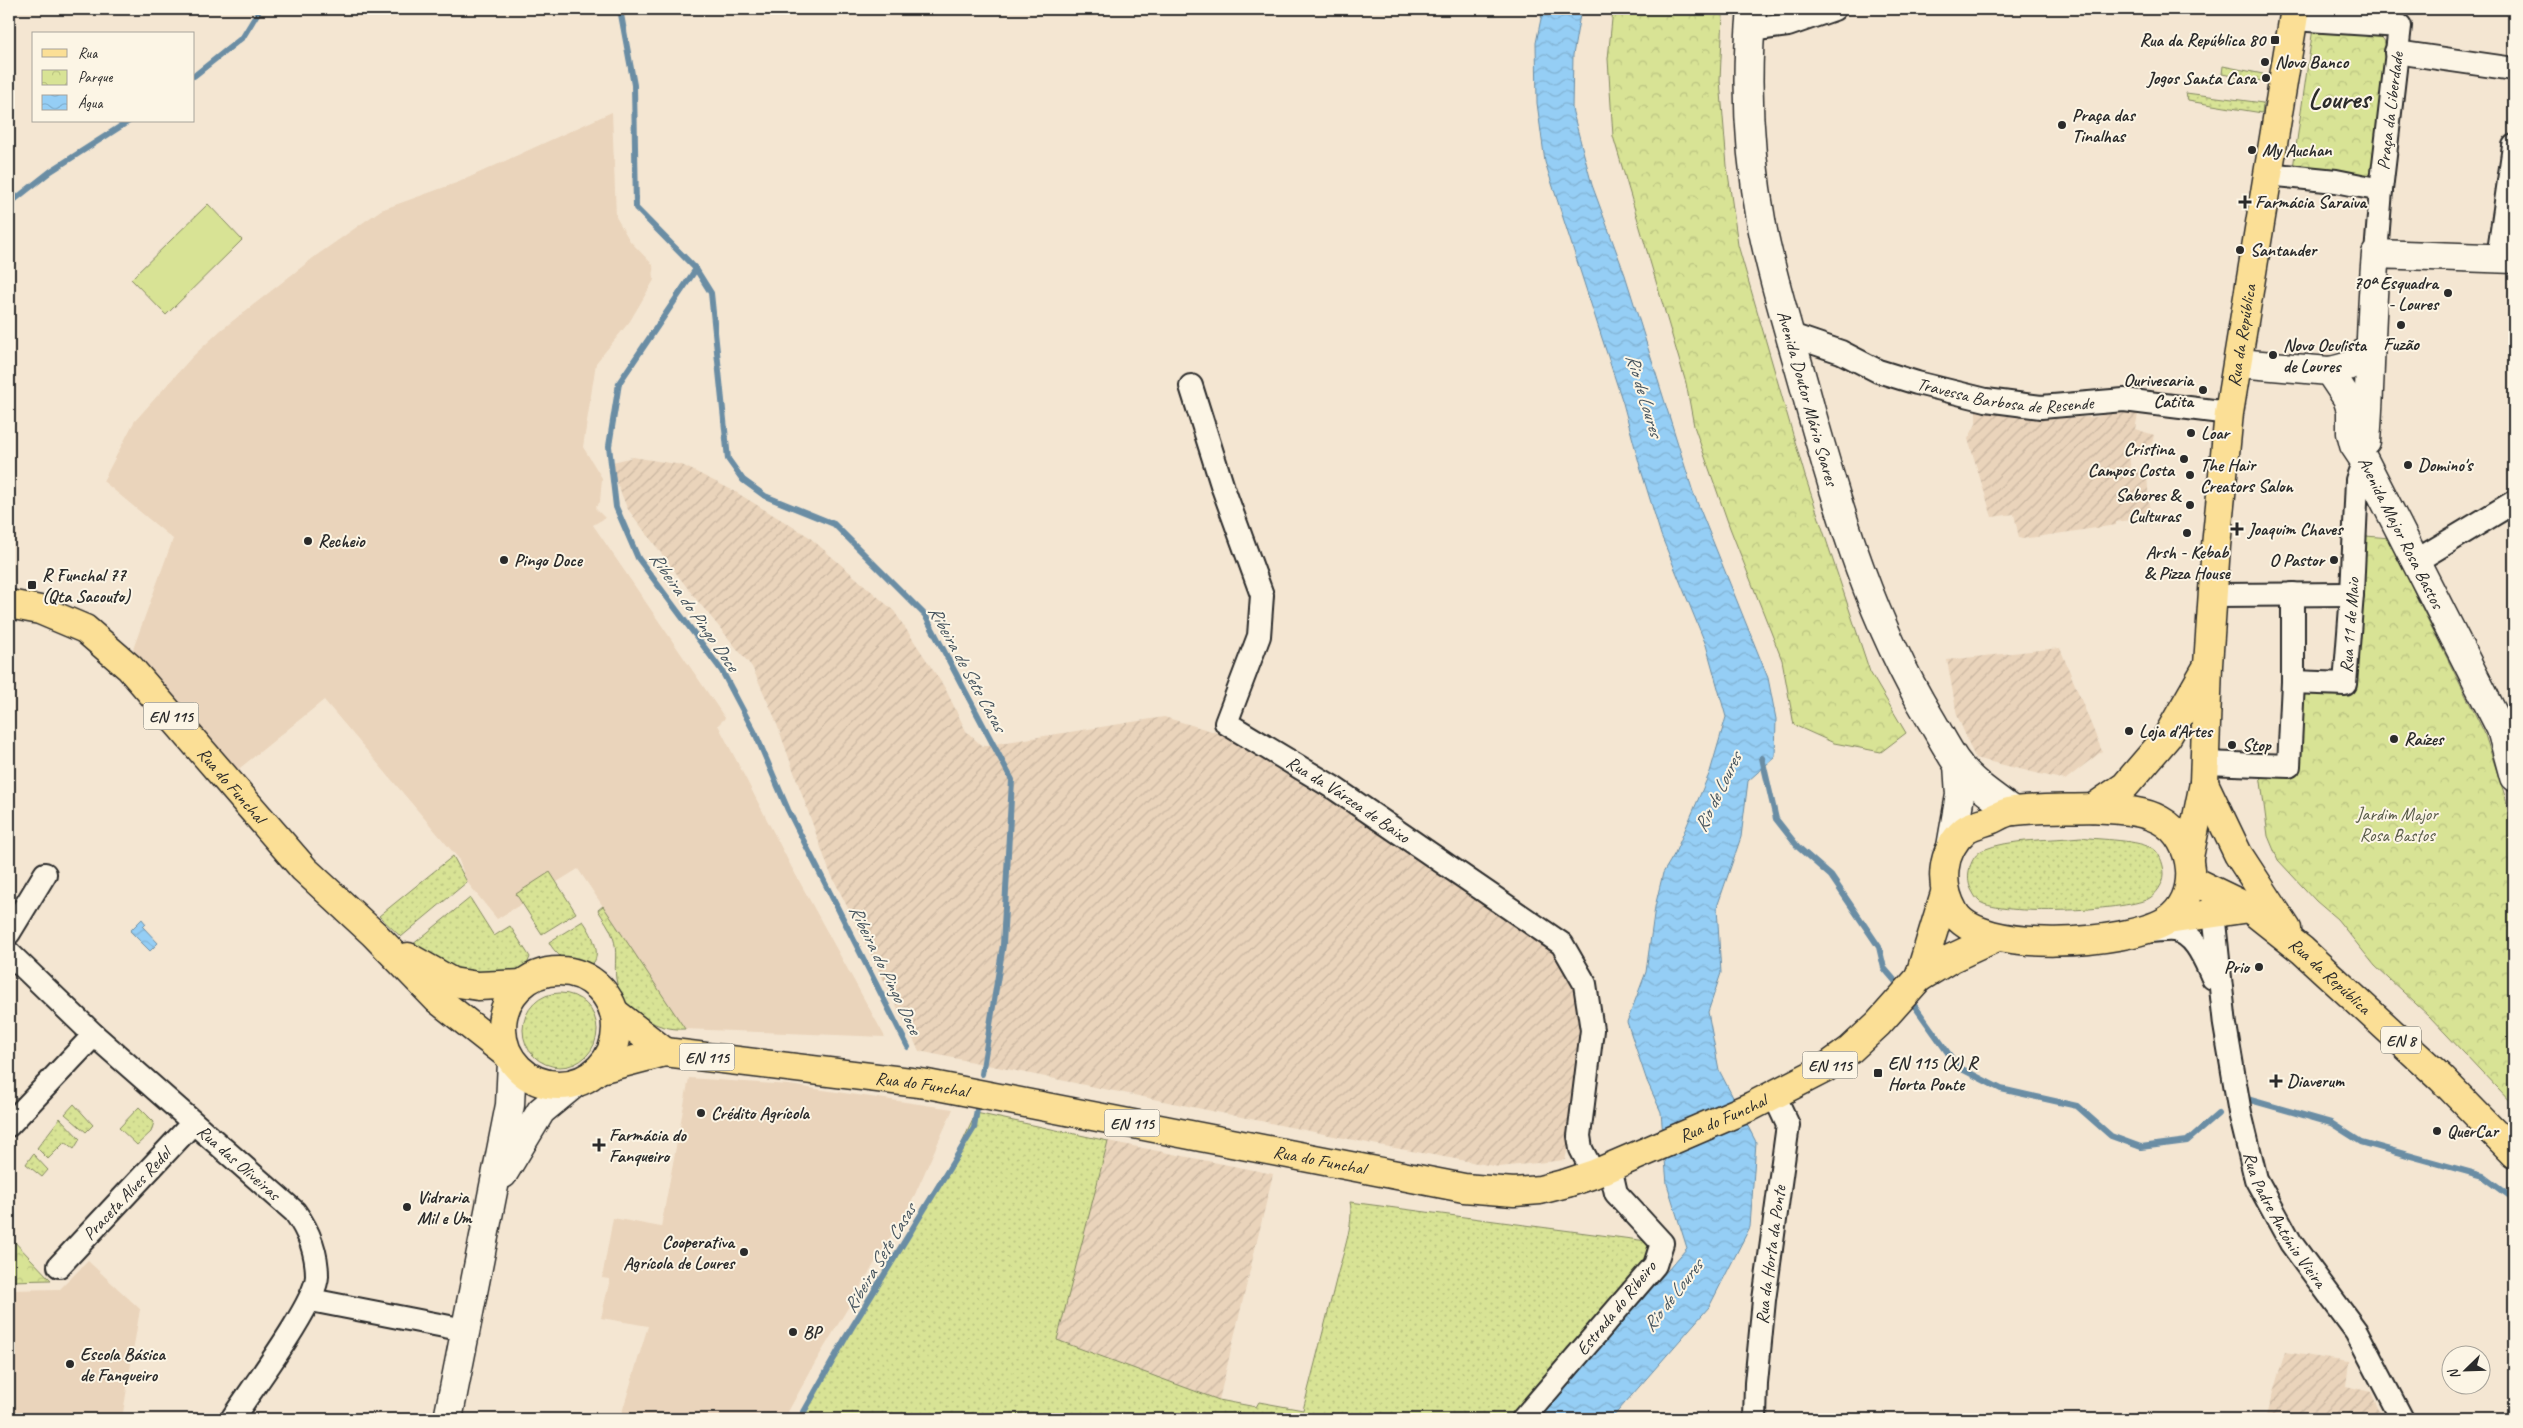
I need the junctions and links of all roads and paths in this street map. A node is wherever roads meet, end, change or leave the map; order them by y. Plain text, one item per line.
1 (1834, 9) edge
2 (1809, 13) edge
3 (2294, 14) edge
4 (2402, 17) edge
5 (1751, 19) edge
6 (2396, 52) junction
7 (2514, 69) edge
8 (2514, 146) edge
9 (2267, 174) junction
10 (2381, 190) junction
11 (2376, 254) junction
12 (2506, 259) edge
13 (1791, 335) junction
14 (2369, 347) junction
15 (2238, 363) junction
16 (2329, 372) junction
17 (1191, 386) dead end
18 (2229, 413) junction
19 (2364, 460) junction
20 (2514, 502) edge
21 (2416, 561) junction
22 (2293, 594) junction
23 (2352, 594) junction
24 (2213, 595) junction
25 (9, 604) edge
26 (2208, 665) junction
27 (2293, 682) junction
28 (1958, 764) junction
29 (2205, 773) junction
30 (2514, 777) edge
31 (2094, 808) junction
32 (2013, 811) junction
33 (1951, 847) junction
34 (2190, 868) junction
35 (45, 874) dead end
36 (1945, 893) junction
37 (2249, 908) junction
38 (2213, 913) junction
39 (2157, 925) junction
40 (9, 932) edge
41 (374, 934) junction
42 (1996, 938) junction
43 (2302, 950) junction
44 (9, 952) edge
45 (1919, 978) junction
46 (522, 984) junction
47 (2222, 998) junction
48 (614, 1012) junction
49 (94, 1035) junction
50 (665, 1052) junction
51 (510, 1058) junction
52 (600, 1069) junction
53 (574, 1084) junction
54 (1763, 1100) junction
55 (193, 1123) junction
56 (9, 1124) edge
57 (2509, 1142) edge
58 (1602, 1170) junction
59 (494, 1188) junction
60 (59, 1266) dead end
61 (311, 1300) junction
62 (465, 1330) junction
63 (232, 1419) edge
64 (448, 1419) edge
65 (1523, 1419) edge
66 (1755, 1419) edge
67 (2402, 1419) edge

1 - 2 street
2 - 5 street
3 - 4 street, Praça da Liberdade
3 - 9 main road, Rua da República
4 - 6 street, Praça da Liberdade
5 - 13 street, Avenida Doutor Mário Soares
6 - 7 street
6 - 10 street, Praça da Liberdade
8 - 12 street
9 - 10 street, Praça da Liberdade
9 - 15 main road, Rua da República
10 - 11 street
11 - 12 street
11 - 14 street
13 - 18 street, Travessa Barbosa de Resende
13 - 28 street, Avenida Doutor Mário Soares
14 - 16 street
14 - 19 street
15 - 16 street
15 - 18 main road, Rua da República
16 - 19 street, Avenida Major Rosa Bastos
17 - 58 street, Rua da Várzea de Baixo
18 - 24 main road, Rua da República
19 - 21 street, Avenida Major Rosa Bastos
19 - 23 street, Rua 11 de Maio
20 - 21 street
21 - 30 street, Avenida Major Rosa Bastos
22 - 23 street
22 - 24 street
22 - 27 street
23 - 27 street, Rua 11 de Maio
24 - 26 main road, Rua da República
25 - 41 main road, Rua do Funchal / EN 115
26 - 29 main road, Rua da República
26 - 31 main road, Rua da República
27 - 29 street
28 - 32 street, Avenida Doutor Mário Soares
28 - 33 street, Avenida Doutor Mário Soares
29 - 34 main road, Rua da República
29 - 43 main road
31 - 32 main road
31 - 34 main road
32 - 33 main road
33 - 36 main road
34 - 37 main road, Rua da República
34 - 39 main road
35 - 40 street
36 - 42 main road
36 - 45 main road, Rua do Funchal
37 - 38 main road
37 - 43 main road, Rua da República / EN 8
38 - 39 main road
38 - 47 street, Rua Padre António Vieira
39 - 42 main road
39 - 47 street, Rua Padre António Vieira
41 - 46 main road, Rua do Funchal
41 - 51 main road, Rua do Funchal
42 - 45 main road, Rua do Funchal
43 - 57 main road, Rua da República / EN 8
44 - 49 street, Rua das Oliveiras
45 - 54 main road, Rua do Funchal / EN 115
46 - 48 main road, Rua do Funchal
46 - 51 main road, Rua do Funchal
47 - 67 street, Rua Padre António Vieira
48 - 50 main road, Rua do Funchal
48 - 52 main road, Rua do Funchal
49 - 55 street, Rua das Oliveiras
49 - 56 street
50 - 52 main road, Rua do Funchal
50 - 58 main road, Rua do Funchal / EN 115
51 - 53 main road, Rua do Funchal
51 - 59 street
52 - 53 main road, Rua do Funchal
53 - 59 street
54 - 58 main road, Rua do Funchal / EN 115
54 - 66 street, Rua da Horta da Ponte
55 - 60 street, Praceta Alves Redol
55 - 61 street, Rua das Oliveiras
58 - 65 street, Estrada do Ribeiro
59 - 62 street
61 - 62 street
61 - 63 street, Rua das Oliveiras
62 - 64 street

